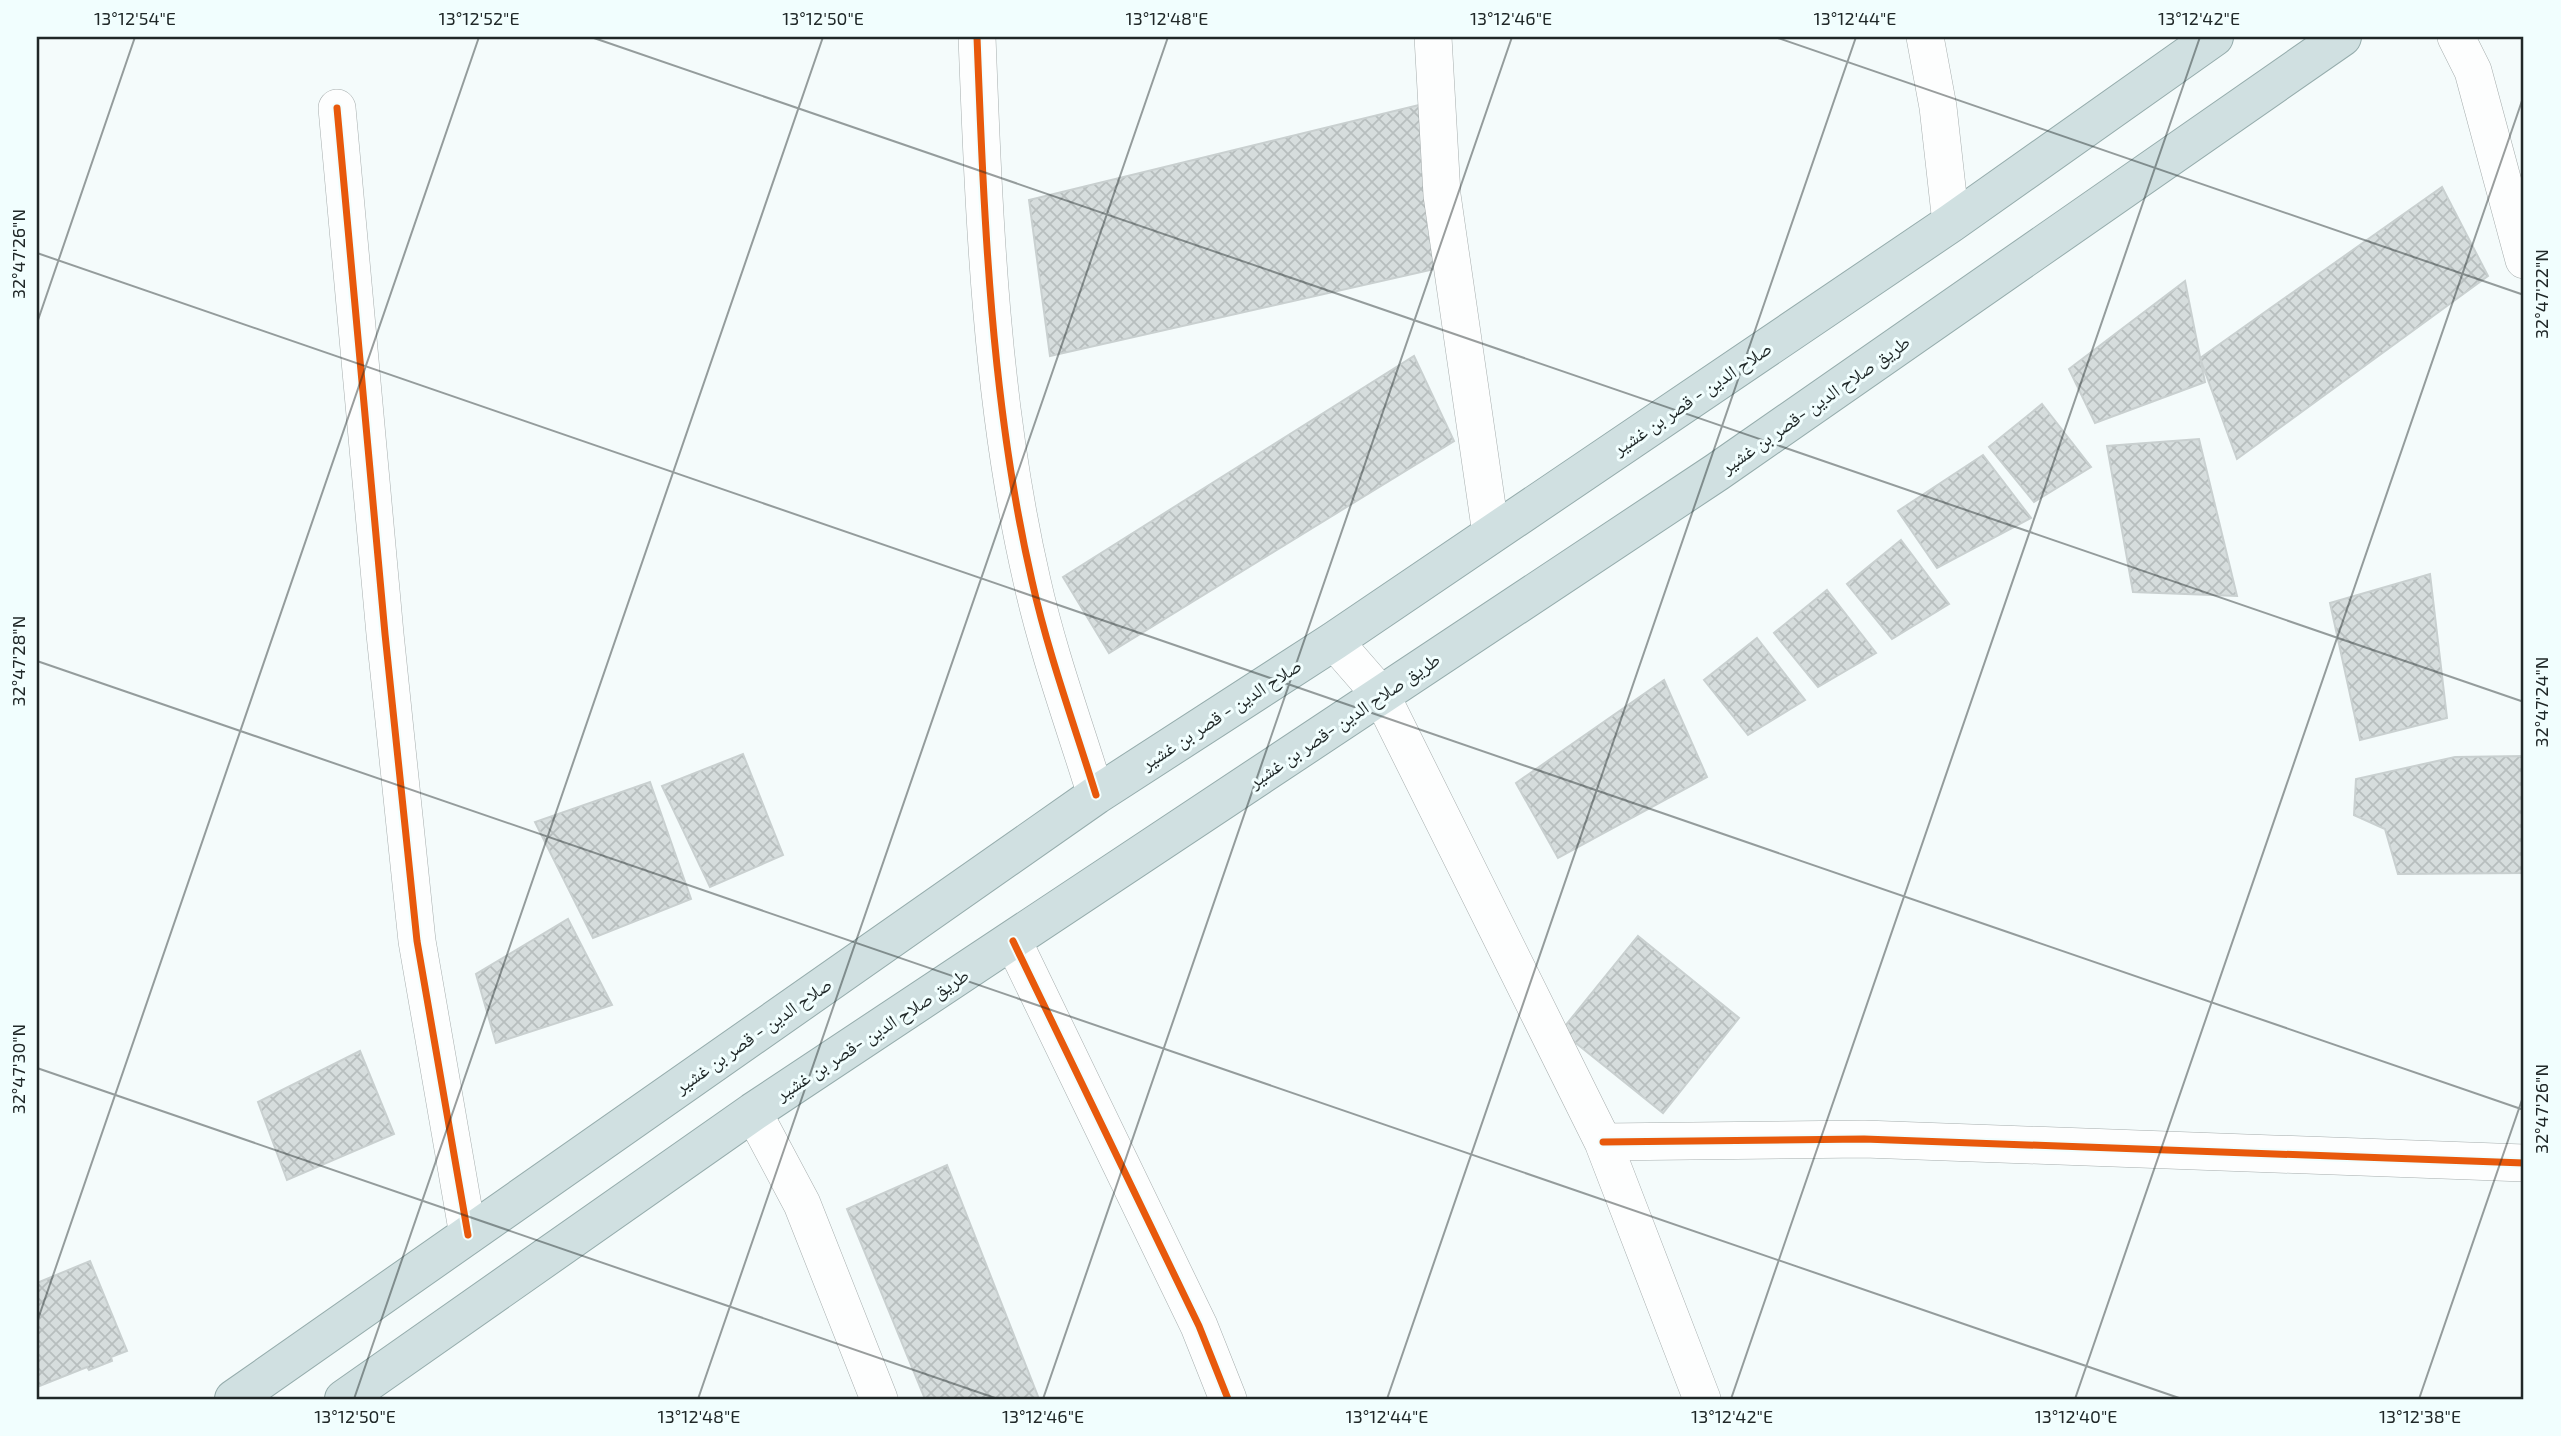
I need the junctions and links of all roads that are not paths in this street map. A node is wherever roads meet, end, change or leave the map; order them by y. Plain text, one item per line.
1 (977, 37) edge
2 (1433, 37) edge
3 (1925, 37) edge
4 (2214, 37) edge
5 (2342, 37) edge
6 (2456, 37) edge
7 (337, 108) dead end
8 (1951, 223) junction
9 (2524, 260) edge
10 (1491, 534) junction
11 (1334, 641) junction
12 (1381, 695) junction
13 (1096, 795) junction
14 (1013, 941) junction
15 (753, 1112) junction
16 (1603, 1142) junction
17 (2524, 1163) edge
18 (468, 1235) junction
19 (234, 1399) edge
20 (344, 1399) edge
21 (879, 1399) edge
22 (1228, 1399) edge
23 (1702, 1399) edge

1 - 13 street
2 - 10 street
3 - 8 street
4 - 8 highway, صلاح الدين - قصر بن غشير
5 - 12 highway, طريق صلاح الدين -قصر بن غشير
6 - 9 street
7 - 18 street
8 - 10 highway, صلاح الدين - قصر بن غشير
10 - 11 highway, صلاح الدين - قصر بن غشير
11 - 12 street
11 - 13 highway, صلاح الدين - قصر بن غشير
12 - 14 highway, طريق صلاح الدين -قصر بن غشير
12 - 16 street
13 - 18 highway, صلاح الدين - قصر بن غشير
14 - 15 highway, طريق صلاح الدين -قصر بن غشير
14 - 22 street
15 - 20 highway, طريق صلاح الدين -قصر بن غشير
15 - 21 street
16 - 17 street
16 - 23 street
18 - 19 highway, صلاح الدين - قصر بن غشير

